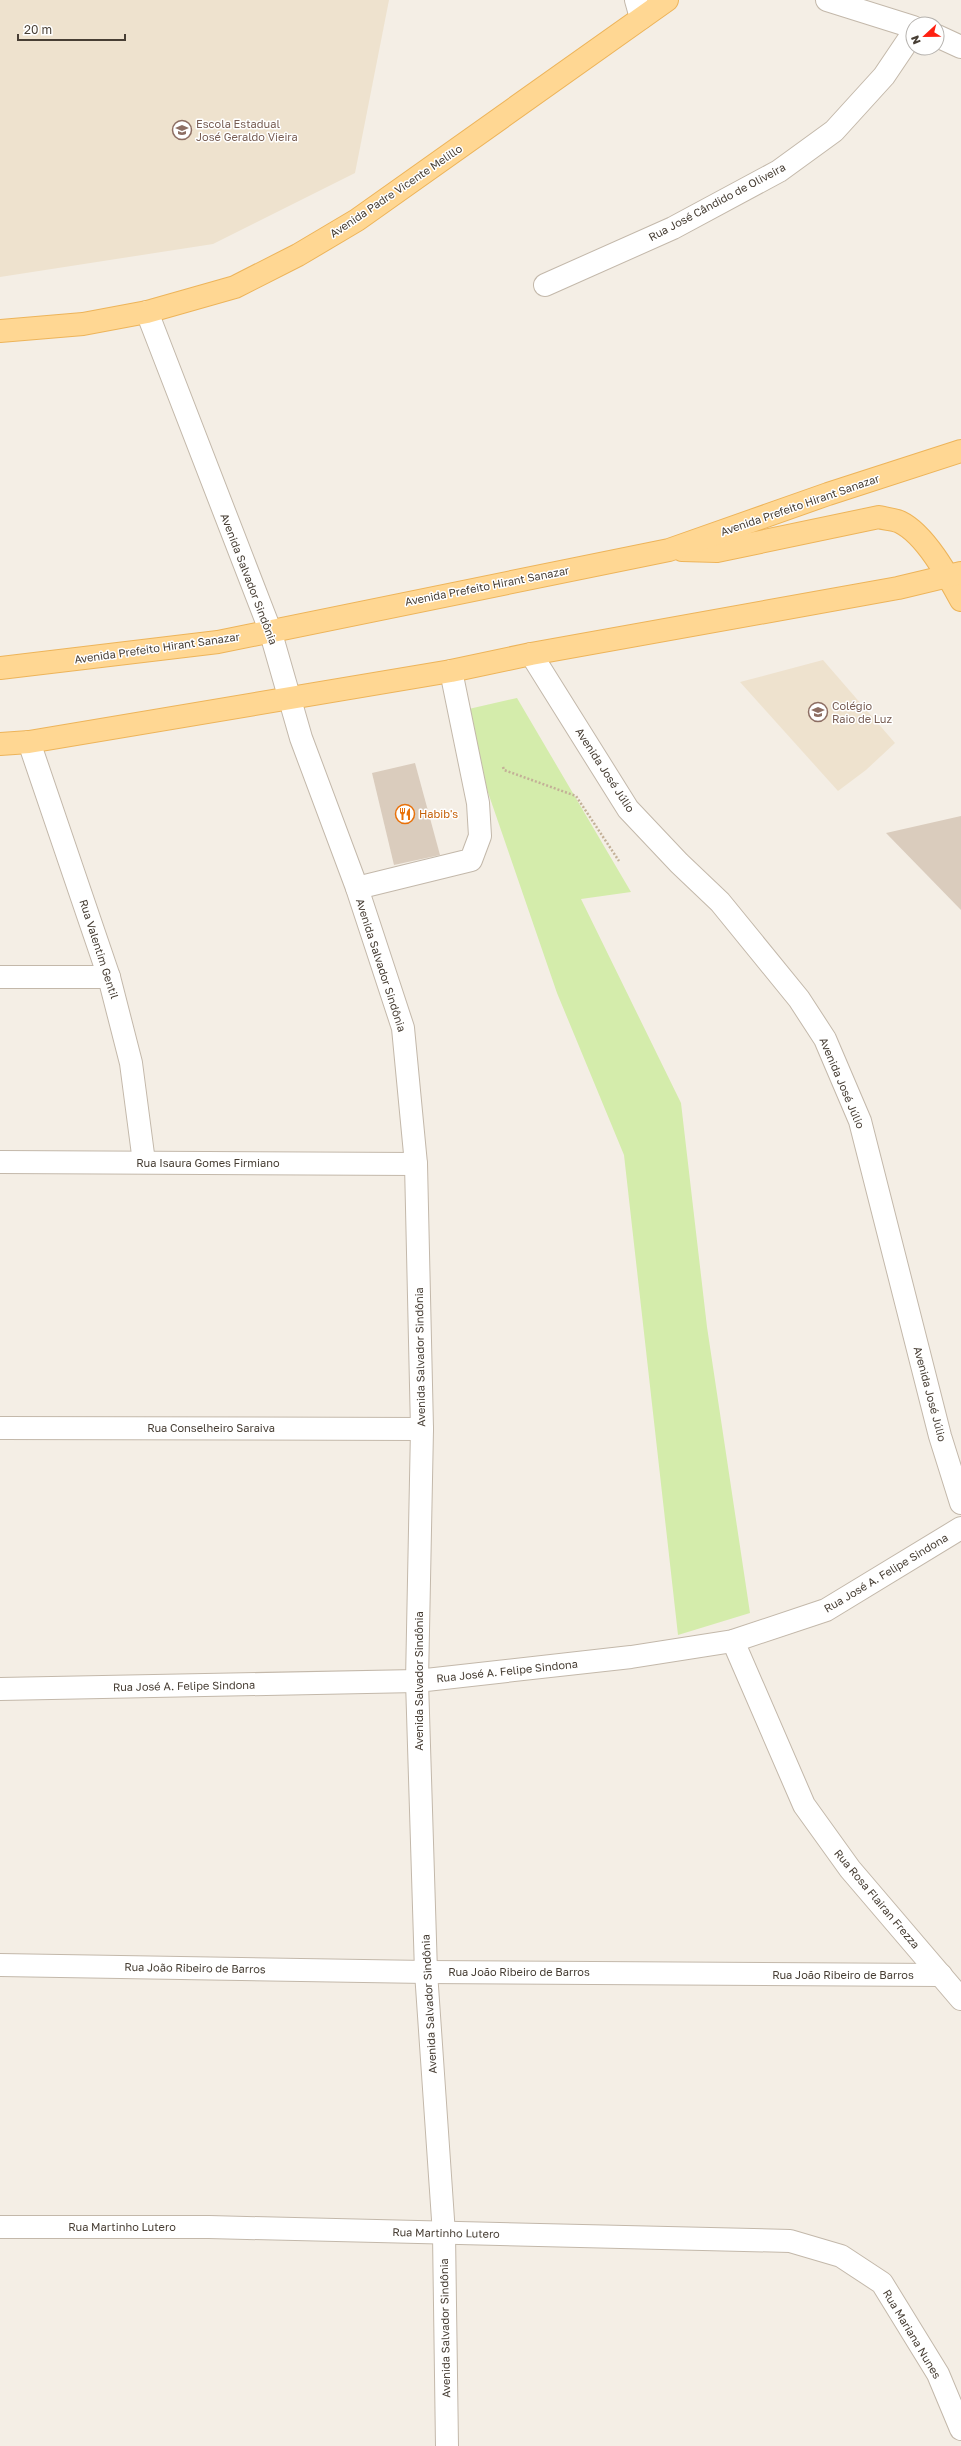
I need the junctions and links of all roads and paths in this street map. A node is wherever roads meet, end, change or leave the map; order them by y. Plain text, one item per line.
1 (667, 0) edge
2 (828, 0) edge
3 (638, 9) edge
4 (905, 24) edge
5 (945, 40) edge
6 (905, 45) edge
7 (961, 47) edge
8 (545, 285) dead end
9 (147, 312) junction
10 (0, 331) edge
11 (961, 451) edge
12 (669, 550) junction
13 (954, 575) edge
14 (961, 600) edge
15 (270, 630) junction
16 (531, 654) junction
17 (0, 668) edge
18 (451, 671) junction
19 (289, 700) junction
20 (29, 742) junction
21 (0, 744) edge
22 (501, 762) dead end
23 (619, 862) dead end
24 (357, 888) junction
25 (0, 977) edge
26 (109, 977) junction
27 (0, 1162) edge
28 (144, 1162) junction
29 (416, 1164) junction
30 (0, 1428) edge
31 (422, 1429) junction
32 (961, 1503) edge
33 (961, 1528) edge
34 (733, 1641) junction
35 (417, 1681) junction
36 (0, 1689) edge
37 (0, 1965) edge
38 (426, 1972) junction
39 (941, 1976) junction
40 (961, 1999) edge
41 (0, 2227) edge
42 (444, 2234) junction
43 (882, 2283) joint
44 (961, 2429) edge
45 (447, 2446) edge

1 - 3 main road, Avenida Padre Vicente Melillo
2 - 4 street
3 - 9 main road, Avenida Padre Vicente Melillo
5 - 7 street
6 - 8 street, Rua José Cândido de Oliveira
9 - 10 main road, Avenida Padre Vicente Melillo
9 - 15 street, Avenida Salvador Sindônia
11 - 12 main road, Avenida Prefeito Hirant Sanazar
12 - 13 main road
12 - 15 main road, Avenida Prefeito Hirant Sanazar
13 - 14 main road
13 - 16 main road
15 - 17 main road, Avenida Prefeito Hirant Sanazar
15 - 19 street, Avenida Salvador Sindônia
16 - 18 main road
16 - 32 street, Avenida José Júlio
18 - 19 main road
18 - 24 street
19 - 20 main road
19 - 24 street, Avenida Salvador Sindônia
20 - 21 main road
20 - 26 street, Rua Valentim Gentil
22 - 23 path
24 - 29 street, Avenida Salvador Sindônia
25 - 26 street
26 - 28 street, Rua Valentim Gentil
27 - 28 street, Rua Isaura Gomes Firmiano
28 - 29 street, Rua Isaura Gomes Firmiano
29 - 31 street, Avenida Salvador Sindônia
30 - 31 street, Rua Conselheiro Saraiva
31 - 35 street, Avenida Salvador Sindônia
33 - 34 street, Rua José A. Felipe Sindona
34 - 35 street, Rua José A. Felipe Sindona
34 - 39 street, Rua Rosa Flairan Frezza
35 - 36 street, Rua José A. Felipe Sindona
35 - 38 street, Avenida Salvador Sindônia
37 - 38 street, Rua João Ribeiro de Barros
38 - 39 street, Rua João Ribeiro de Barros
38 - 42 street, Avenida Salvador Sindônia
39 - 40 street, Rua Rosa Flairan Frezza
41 - 42 street, Rua Martinho Lutero
42 - 43 street, Rua Martinho Lutero
42 - 45 street, Avenida Salvador Sindônia
43 - 44 street, Rua Mariana Nunes

